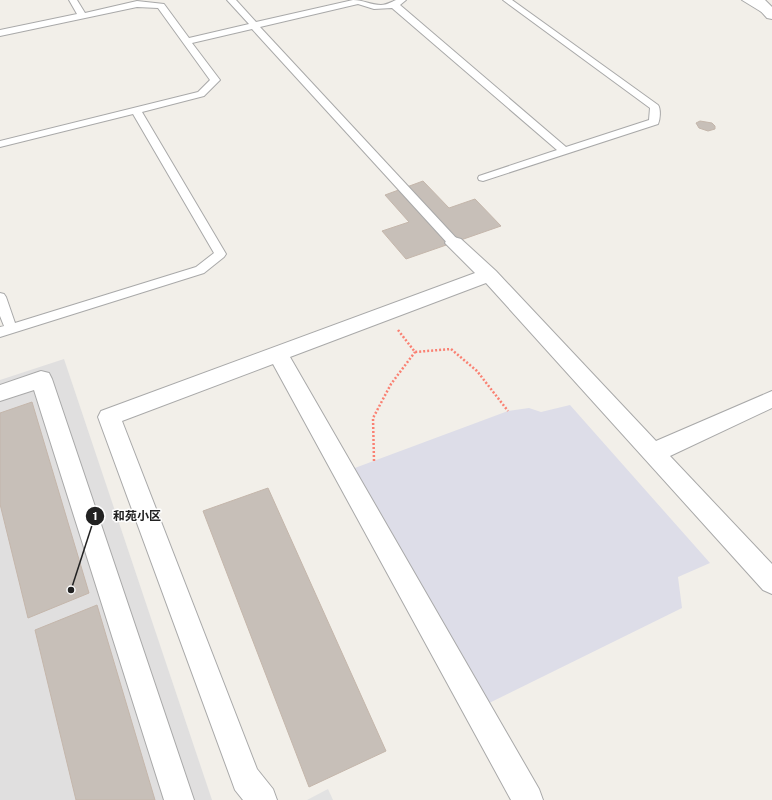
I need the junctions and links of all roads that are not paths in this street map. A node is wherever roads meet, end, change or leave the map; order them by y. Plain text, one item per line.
1 (73, 0) edge
2 (231, 0) edge
3 (359, 0) edge
4 (403, 0) edge
5 (508, 0) edge
6 (746, 0) edge
7 (758, 0) edge
8 (394, 5) junction
9 (770, 13) edge
10 (82, 15) junction
11 (255, 26) junction
12 (0, 33) edge
13 (188, 41) junction
14 (136, 110) junction
15 (0, 144) edge
16 (564, 151) junction
17 (483, 178) dead end
18 (454, 243) joint
19 (489, 275) junction
20 (0, 298) edge
21 (5, 331) edge
22 (278, 354) junction
23 (0, 393) edge
24 (772, 399) edge
25 (653, 453) junction
26 (772, 582) edge
27 (179, 800) edge
28 (262, 800) edge
29 (528, 800) edge

1 - 10 lane
2 - 11 lane
3 - 8 lane
3 - 11 lane
4 - 8 lane
5 - 16 lane
6 - 9 lane
7 - 9 street
8 - 16 lane
10 - 12 lane
10 - 13 lane
11 - 13 lane
11 - 18 lane
13 - 14 lane
14 - 15 lane
14 - 21 lane
16 - 17 lane
18 - 19 street
19 - 22 street
19 - 25 street
20 - 21 lane
22 - 28 street
22 - 29 street
23 - 27 street
24 - 25 street
25 - 26 street

